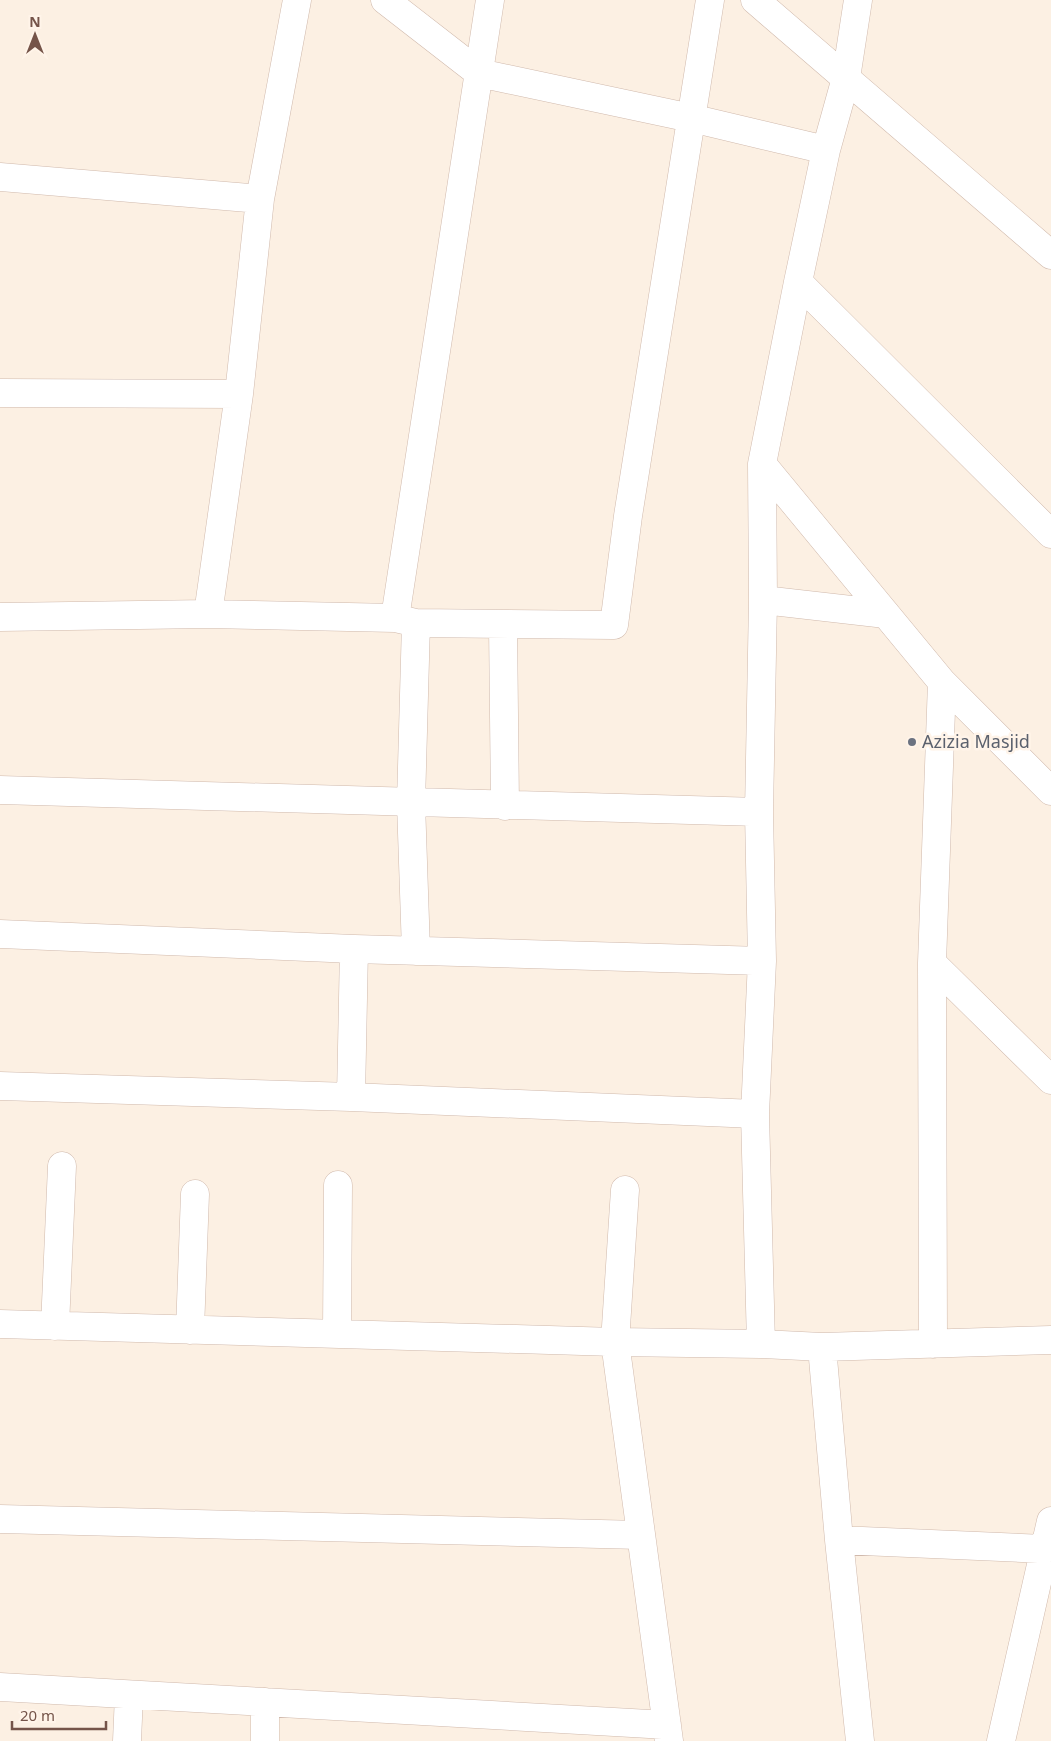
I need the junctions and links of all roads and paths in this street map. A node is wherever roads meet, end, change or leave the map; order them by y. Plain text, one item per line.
1 (297, 0) edge
2 (385, 0) edge
3 (490, 0) edge
4 (710, 0) edge
5 (755, 0) edge
6 (858, 0) edge
7 (478, 73) junction
8 (846, 78) junction
9 (691, 118) junction
10 (826, 150) junction
11 (0, 177) edge
12 (260, 199) junction
13 (1051, 255) edge
14 (798, 282) junction
15 (0, 393) edge
16 (238, 394) junction
17 (762, 464) junction
18 (1051, 534) edge
19 (763, 600) junction
20 (208, 614) junction
21 (886, 614) junction
22 (0, 617) edge
23 (406, 620) junction
24 (503, 624) junction
25 (942, 682) junction
26 (0, 790) edge
27 (1051, 791) edge
28 (411, 803) junction
29 (505, 806) junction
30 (759, 812) junction
31 (0, 934) edge
32 (354, 949) junction
33 (416, 951) junction
34 (762, 961) junction
35 (932, 963) junction
36 (1051, 1080) edge
37 (0, 1086) edge
38 (351, 1097) junction
39 (756, 1114) junction
40 (62, 1166) dead end
41 (338, 1186) dead end
42 (625, 1190) dead end
43 (195, 1194) dead end
44 (0, 1324) edge
45 (55, 1326) junction
46 (190, 1330) junction
47 (337, 1334) junction
48 (1051, 1340) edge
49 (615, 1342) junction
50 (761, 1344) junction
51 (933, 1344) junction
52 (822, 1347) junction
53 (0, 1519) edge
54 (1051, 1520) edge
55 (641, 1535) junction
56 (839, 1540) junction
57 (1044, 1549) junction
58 (0, 1687) edge
59 (129, 1695) junction
60 (265, 1702) junction
61 (668, 1733) edge
62 (127, 1741) edge
63 (265, 1741) edge
64 (860, 1741) edge
65 (1001, 1741) edge

1 - 12 street
2 - 7 street
3 - 7 street
4 - 9 street
5 - 8 street
6 - 8 street
7 - 9 street
7 - 23 street
8 - 10 street
8 - 13 street
9 - 10 street
9 - 24 street
10 - 14 street
11 - 12 street
12 - 16 street
14 - 17 street
14 - 18 street
15 - 16 street
16 - 20 street
17 - 19 street
17 - 21 street
19 - 21 street
19 - 30 street
20 - 22 street
20 - 23 street
21 - 25 street
23 - 24 street
23 - 28 street
24 - 29 street
25 - 27 street
25 - 35 street
26 - 28 street
28 - 29 street
28 - 33 street
29 - 30 street
30 - 34 street
31 - 32 street
32 - 33 street
32 - 38 street
33 - 34 street
34 - 39 street
35 - 36 street
35 - 51 street
37 - 38 street
38 - 39 street
39 - 50 street
40 - 45 street
41 - 47 street
42 - 49 street
43 - 46 street
44 - 45 street
45 - 46 street
46 - 47 street
47 - 49 street
48 - 51 street
49 - 50 street
49 - 55 street
50 - 52 street
51 - 52 street
52 - 56 street
53 - 55 street
54 - 57 street
55 - 61 street
56 - 57 street
56 - 64 street
57 - 65 street
58 - 59 street
59 - 60 street
59 - 62 street
60 - 61 street
60 - 63 street

